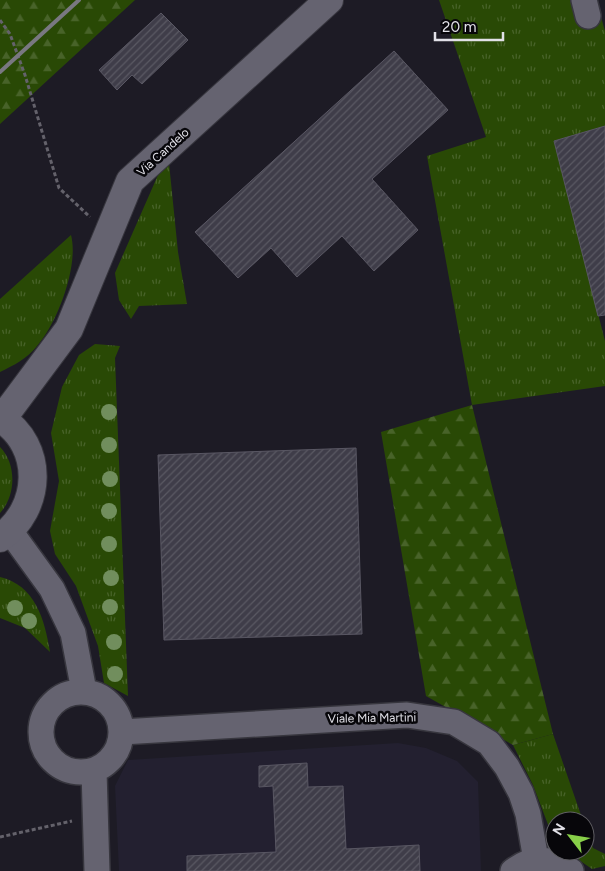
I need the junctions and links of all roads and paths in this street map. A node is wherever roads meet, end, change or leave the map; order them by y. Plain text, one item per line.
1 (329, 0) edge
2 (0, 20) edge
3 (108, 235) junction
4 (1, 419) edge
5 (5, 534) edge
6 (84, 691) junction
7 (122, 732) junction
8 (94, 771) junction
9 (72, 821) dead end
10 (0, 837) edge
11 (536, 860) junction
12 (97, 871) edge
13 (513, 871) edge
14 (571, 871) edge

1 - 3 street, Via Candelo
2 - 3 path
3 - 4 street, Via Candelo
4 - 5 street
5 - 6 street
6 - 7 street
6 - 8 street
7 - 8 street
7 - 11 street, Viale Mia Martini
8 - 12 street
9 - 10 path
11 - 13 street
11 - 14 street

